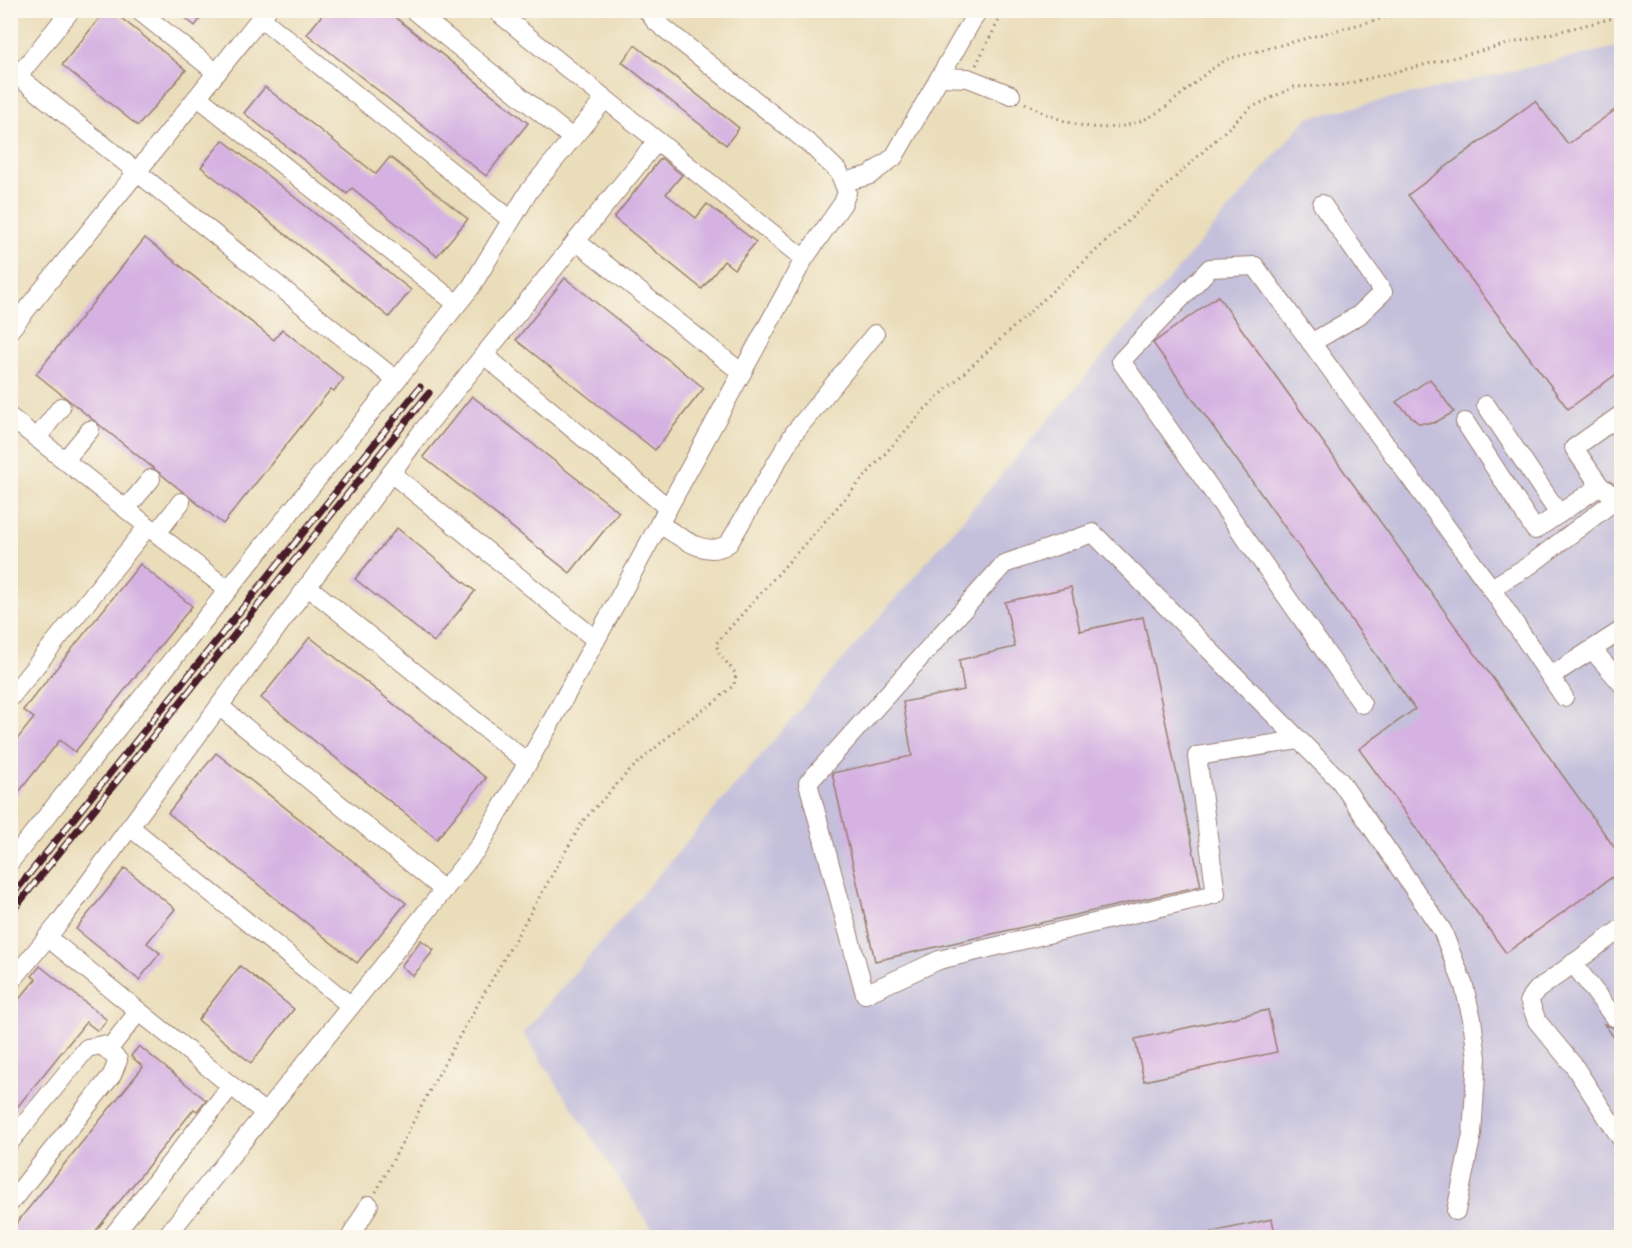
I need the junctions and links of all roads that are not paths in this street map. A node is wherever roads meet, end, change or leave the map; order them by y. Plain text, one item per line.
1 (71, 10) edge
2 (138, 10) edge
3 (413, 10) edge
4 (495, 10) edge
5 (647, 10) edge
6 (978, 10) edge
7 (264, 14) edge
8 (14, 73) edge
9 (217, 73) junction
10 (940, 77) junction
11 (1011, 95) road end
12 (198, 97) junction
13 (605, 99) junction
14 (572, 138) junction
15 (657, 141) junction
16 (138, 171) junction
17 (844, 182) junction
18 (1322, 204) dead end
19 (510, 219) junction
20 (576, 241) junction
21 (804, 260) junction
22 (457, 304) junction
23 (10, 330) edge
24 (875, 334) dead end
25 (1311, 343) junction
26 (484, 355) junction
27 (742, 373) junction
28 (396, 380) junction
29 (1486, 405) dead end
30 (61, 407) dead end
31 (1622, 414) edge
32 (10, 417) edge
33 (1465, 422) dead end
34 (90, 430) dead end
35 (37, 438) junction
36 (65, 460) junction
37 (391, 473) junction
38 (151, 479) dead end
39 (1600, 486) junction
40 (1619, 497) edge
41 (181, 502) dead end
42 (126, 509) junction
43 (1559, 514) junction
44 (664, 516) junction
45 (152, 530) junction
46 (307, 586) junction
47 (1491, 588) junction
48 (228, 590) junction
49 (1622, 630) edge
50 (596, 640) junction
51 (1595, 648) junction
52 (1551, 676) junction
53 (1622, 684) edge
54 (1564, 697) dead end
55 (10, 698) edge
56 (1362, 704) dead end
57 (219, 706) junction
58 (1299, 740) junction
59 (528, 763) junction
60 (130, 827) junction
61 (11, 861) edge
62 (444, 890) junction
63 (1622, 928) edge
64 (47, 937) junction
65 (1573, 963) junction
66 (10, 983) edge
67 (351, 1006) junction
68 (139, 1011) junction
69 (1614, 1017) dead end
70 (108, 1050) junction
71 (231, 1086) junction
72 (265, 1113) junction
73 (1622, 1140) edge
74 (10, 1142) edge
75 (10, 1203) edge
76 (369, 1205) road end
77 (1456, 1211) dead end
78 (111, 1238) edge
79 (165, 1238) edge
80 (350, 1238) edge

1 - 8 street
2 - 9 street
3 - 14 street
4 - 13 street
5 - 17 street
6 - 10 street
7 - 9 street
7 - 19 street
8 - 16 street
9 - 12 street
10 - 11 street
10 - 17 street
12 - 16 street
12 - 22 street
13 - 14 street
13 - 15 street
14 - 19 street
15 - 20 street
15 - 21 street
16 - 23 street
16 - 28 street
17 - 21 street
18 - 25 street
19 - 22 street
20 - 26 street
20 - 27 street
21 - 27 street
22 - 28 street
24 - 44 street
25 - 47 street
25 - 56 street
26 - 37 street
26 - 44 street
27 - 44 street
28 - 48 street
29 - 43 street
30 - 35 street
31 - 39 street
32 - 35 street
33 - 43 street
34 - 36 street
35 - 36 street
36 - 42 street
37 - 46 street
37 - 50 street
38 - 42 street
39 - 40 street
39 - 43 street
40 - 47 street
41 - 45 street
42 - 45 street
44 - 50 street
45 - 48 street
45 - 55 street
46 - 57 street
46 - 59 street
47 - 52 street
48 - 61 street
49 - 51 street
50 - 59 street
51 - 52 street
51 - 53 street
52 - 54 street
57 - 60 street
57 - 62 street
58 - 58 street
58 - 77 street
59 - 62 street
60 - 64 street
60 - 67 street
62 - 67 street
63 - 65 street
64 - 66 street
64 - 68 street
65 - 69 street
65 - 73 street
67 - 72 street
68 - 70 street
68 - 71 street
70 - 74 street
70 - 75 street
71 - 72 street
71 - 78 street
72 - 79 street
76 - 80 street

